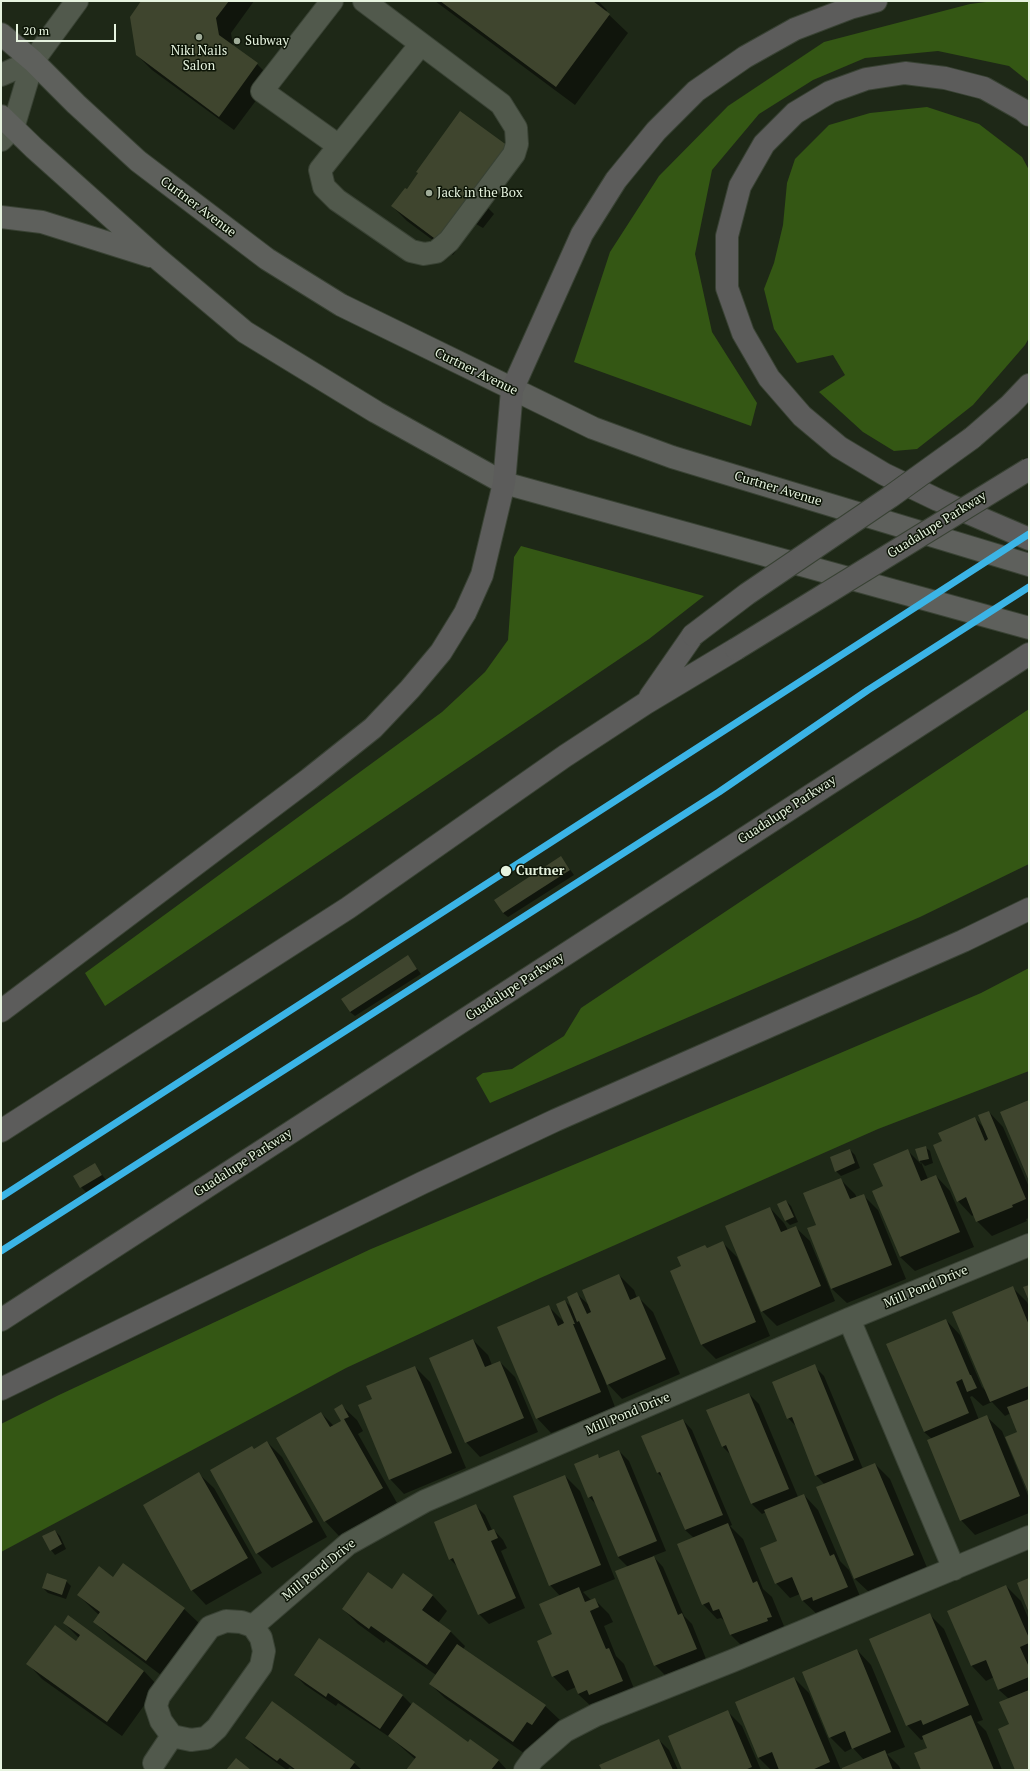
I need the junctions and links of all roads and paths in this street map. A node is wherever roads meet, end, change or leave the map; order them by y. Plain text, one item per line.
1 (77, 1) edge
2 (332, 1) edge
3 (364, 1) edge
4 (876, 1) edge
5 (1, 34) edge
6 (421, 44) junction
7 (33, 61) junction
8 (1, 75) edge
9 (1029, 115) edge
10 (5, 128) edge
11 (339, 146) junction
12 (1, 217) edge
13 (157, 258) junction
14 (1029, 385) edge
15 (512, 390) junction
16 (1029, 469) edge
17 (504, 483) junction
18 (1029, 539) edge
19 (1029, 565) edge
20 (1029, 628) edge
21 (1029, 654) edge
22 (646, 704) junction
23 (1029, 909) edge
24 (1, 1011) edge
25 (1, 1131) edge
26 (1029, 1244) edge
27 (849, 1319) junction
28 (1, 1320) edge
29 (1, 1389) edge
30 (1029, 1537) edge
31 (954, 1569) junction
32 (253, 1626) junction
33 (172, 1736) junction
34 (154, 1763) dead end
35 (525, 1770) edge

1 - 7 street
2 - 11 street
3 - 6 street
4 - 15 highway
5 - 7 main road, Curtner Avenue
6 - 11 street
6 - 11 street
7 - 8 street
7 - 10 street
7 - 15 main road, Curtner Avenue
9 - 18 highway
10 - 13 main road
12 - 13 main road
13 - 17 main road
14 - 22 highway, bridge
15 - 17 highway
15 - 19 main road, Curtner Avenue
16 - 22 highway, Guadalupe Parkway, bridge
17 - 20 main road
17 - 24 highway
21 - 28 highway, Guadalupe Parkway
22 - 25 highway, Guadalupe Parkway
23 - 29 highway
26 - 27 street, Mill Pond Drive
27 - 31 street
27 - 32 street, Mill Pond Drive
30 - 31 street
31 - 35 street
32 - 33 street
32 - 33 street
33 - 34 street

